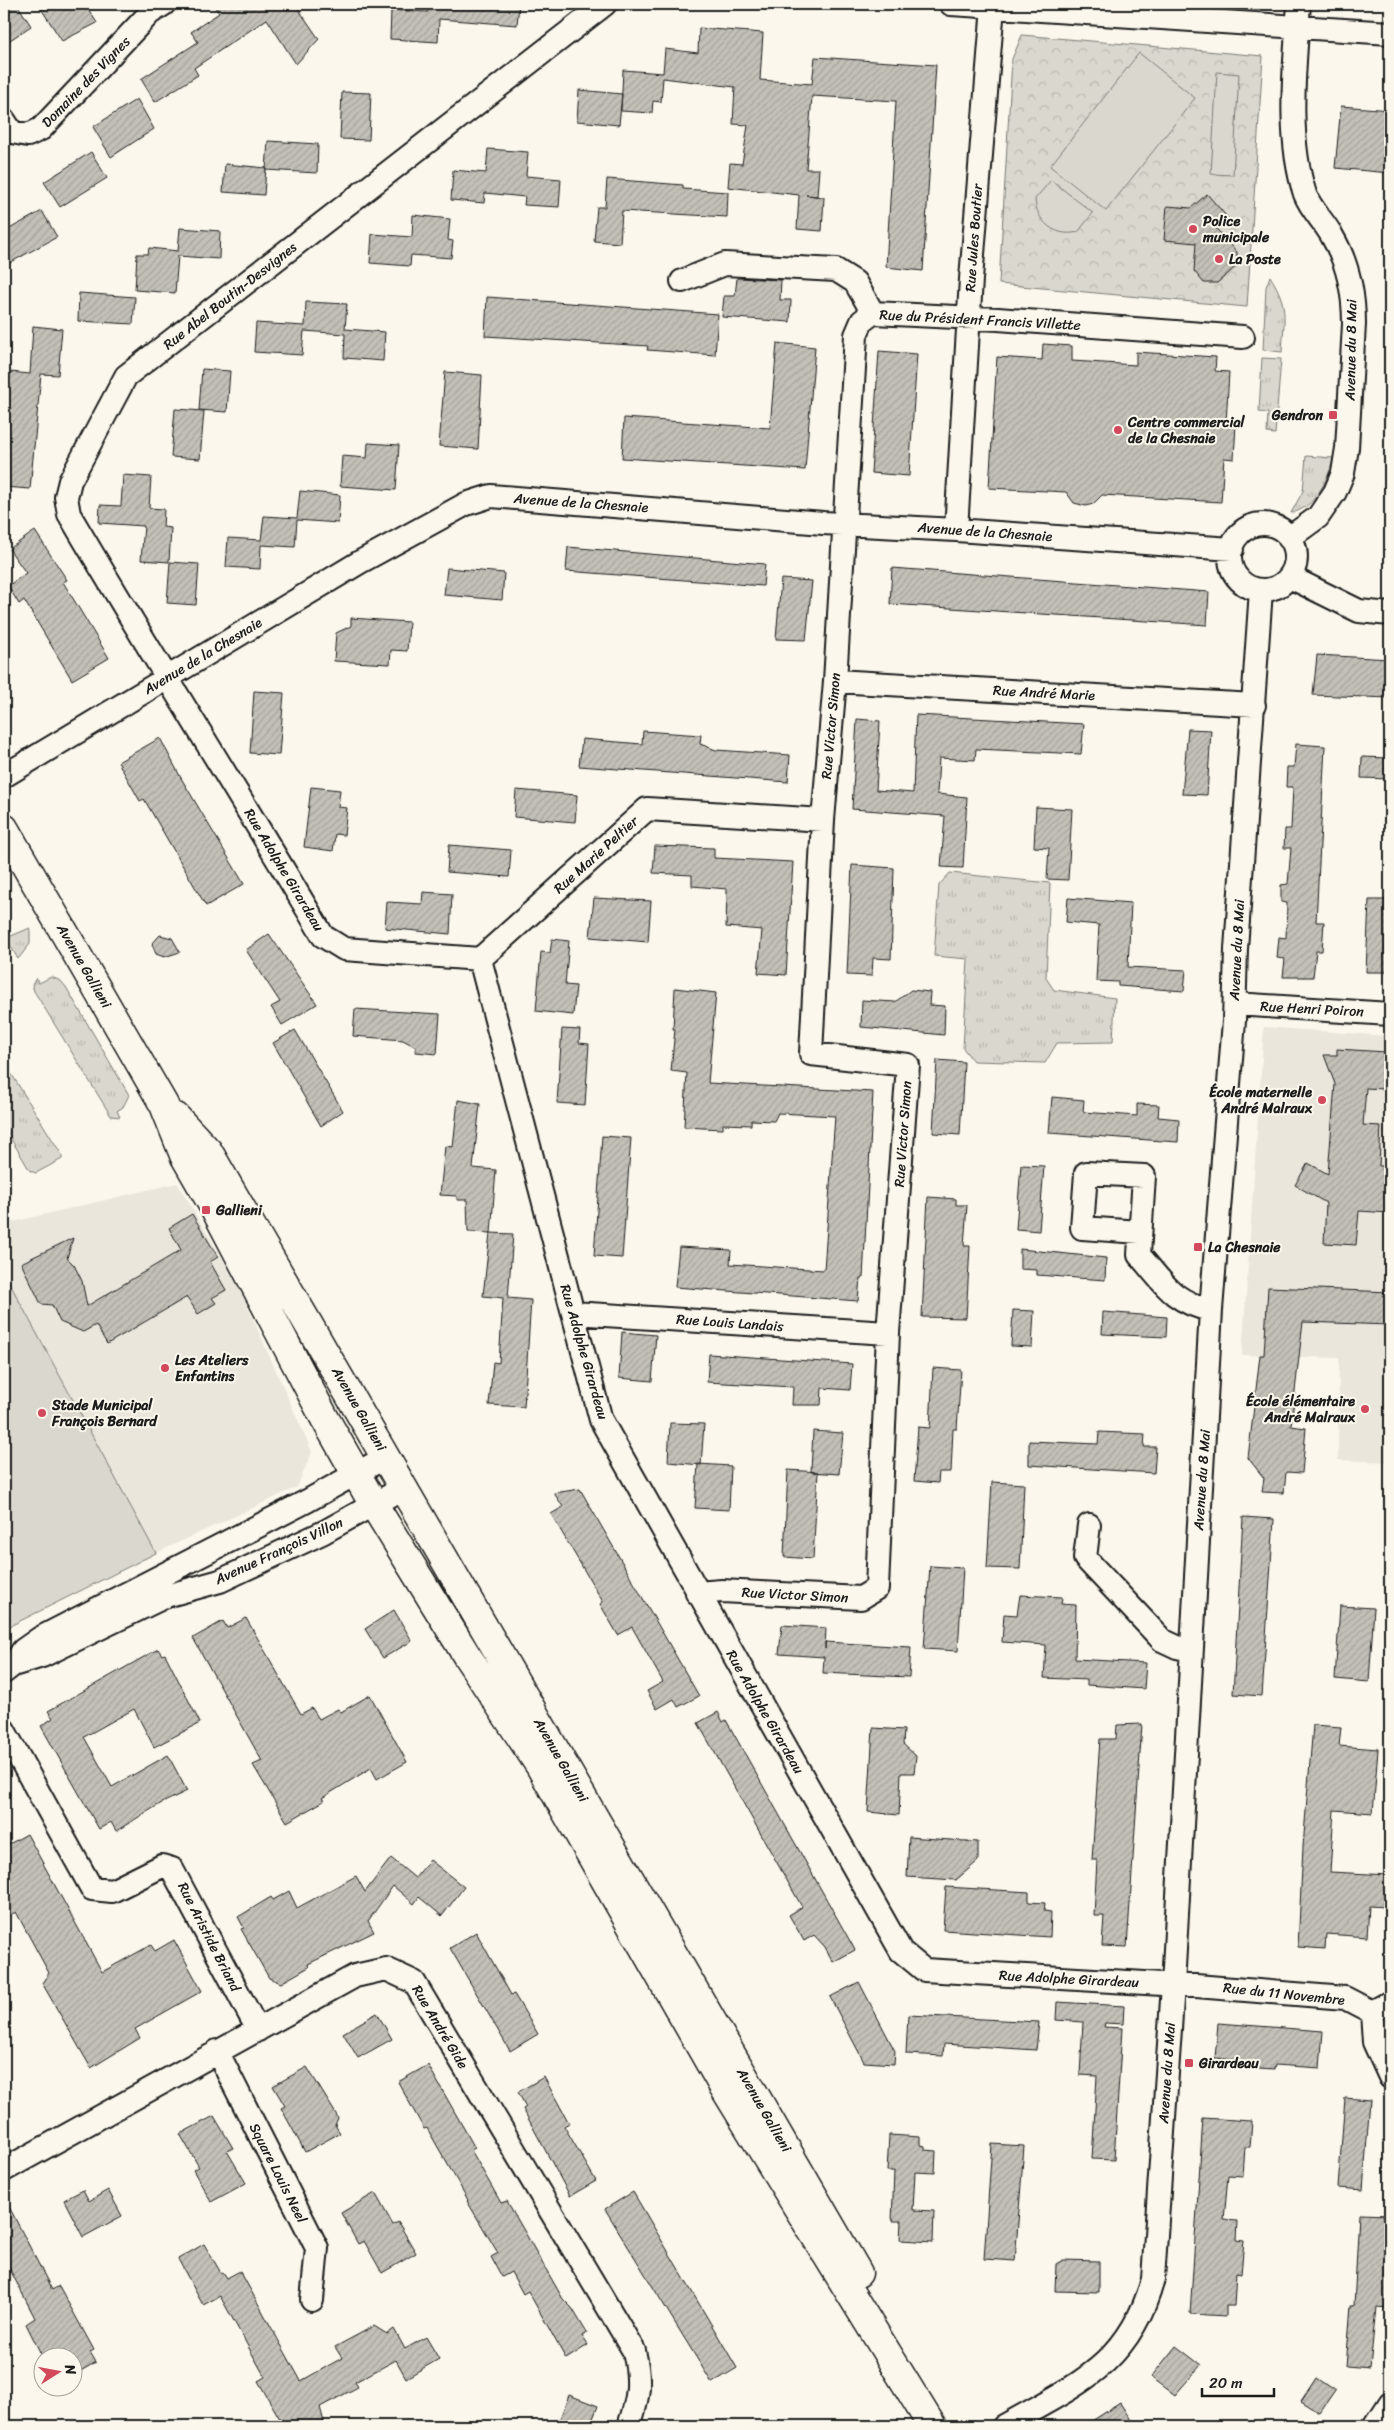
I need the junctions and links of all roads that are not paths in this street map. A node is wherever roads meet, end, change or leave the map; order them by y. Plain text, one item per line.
1 (164, 4) edge
2 (605, 4) edge
3 (951, 4) edge
4 (1299, 4) edge
5 (992, 6) junction
6 (1298, 27) junction
7 (1390, 33) edge
8 (4, 120) edge
9 (682, 281) dead end
10 (873, 313) junction
11 (968, 318) junction
12 (1243, 337) dead end
13 (843, 524) junction
14 (956, 530) junction
15 (1289, 538) junction
16 (1232, 550) junction
17 (1290, 577) junction
18 (1261, 590) junction
19 (1390, 614) edge
20 (168, 677) junction
21 (835, 681) junction
22 (1254, 705) junction
23 (4, 776) edge
24 (823, 820) junction
25 (4, 828) edge
26 (480, 959) junction
27 (1235, 1004) junction
28 (1390, 1014) edge
29 (164, 1105) junction
30 (1140, 1232) dead end
31 (1211, 1310) junction
32 (572, 1313) junction
33 (888, 1333) junction
34 (386, 1457) junction
35 (358, 1474) junction
36 (403, 1488) junction
37 (374, 1505) junction
38 (1089, 1525) dead end
39 (697, 1593) junction
40 (1191, 1650) junction
41 (8, 1668) edge
42 (4, 1730) edge
43 (1174, 1985) junction
44 (1381, 2007) edge
45 (258, 2030) junction
46 (217, 2051) junction
47 (1390, 2076) edge
48 (4, 2170) edge
49 (312, 2300) dead end
50 (1390, 2403) edge
51 (629, 2426) edge
52 (932, 2426) edge
53 (941, 2426) edge
54 (1004, 2426) edge
55 (1375, 2426) edge

1 - 8 street, Domaine des Vignes
2 - 20 street, Rue Abel Boutin-Desvignes
3 - 5 street
4 - 6 street, Avenue du 8 Mai
5 - 6 street
5 - 11 street, Rue Jules Boutier
6 - 7 street
6 - 15 street, Avenue du 8 Mai
9 - 10 street
10 - 11 street, Rue du Président Francis Villette
10 - 13 street, Rue du Président Francis Villette
11 - 12 street, Rue du Président Francis Villette
11 - 14 street, Rue Jules Boutier
13 - 14 street, Avenue de la Chesnaie
13 - 20 street, Avenue de la Chesnaie
13 - 21 street, Rue Victor Simon
14 - 16 street, Avenue de la Chesnaie
15 - 16 street
15 - 17 street
16 - 18 street
17 - 18 street
17 - 19 street
18 - 22 street, Avenue du 8 Mai
20 - 23 street, Avenue de la Chesnaie
20 - 26 street, Rue Adolphe Girardeau
21 - 22 street, Rue André Marie
21 - 24 street, Rue Victor Simon
22 - 27 street, Avenue du 8 Mai
24 - 26 street, Rue Marie Peltier
24 - 33 street, Rue Victor Simon
25 - 29 main road, Avenue Gallieni
26 - 32 street, Rue Adolphe Girardeau
27 - 28 street, Rue Henri Poiron
27 - 31 street, Avenue du 8 Mai
29 - 34 main road, Avenue Gallieni
29 - 35 main road, Avenue Gallieni
30 - 31 street
31 - 40 street, Avenue du 8 Mai
32 - 33 street, Rue Louis Landais
32 - 39 street, Rue Adolphe Girardeau
33 - 39 street, Rue Victor Simon
34 - 35 street, Avenue François Villon
34 - 36 main road, Avenue Gallieni
35 - 37 main road, Avenue Gallieni
35 - 41 street, Avenue François Villon
36 - 37 street, Avenue François Villon
36 - 53 main road, Avenue Gallieni
37 - 41 street, Avenue François Villon
37 - 52 main road, Avenue Gallieni
38 - 40 street
39 - 43 street, Rue Adolphe Girardeau
40 - 43 street, Avenue du 8 Mai
42 - 45 street, Rue Aristide Briand
43 - 44 street, Rue du 11 Novembre
43 - 54 street, Avenue du 8 Mai
44 - 47 street
45 - 46 street, Rue André Gide
45 - 51 street, Rue André Gide
46 - 48 street, Rue André Gide
46 - 49 street, Square Louis Neel
50 - 55 street

